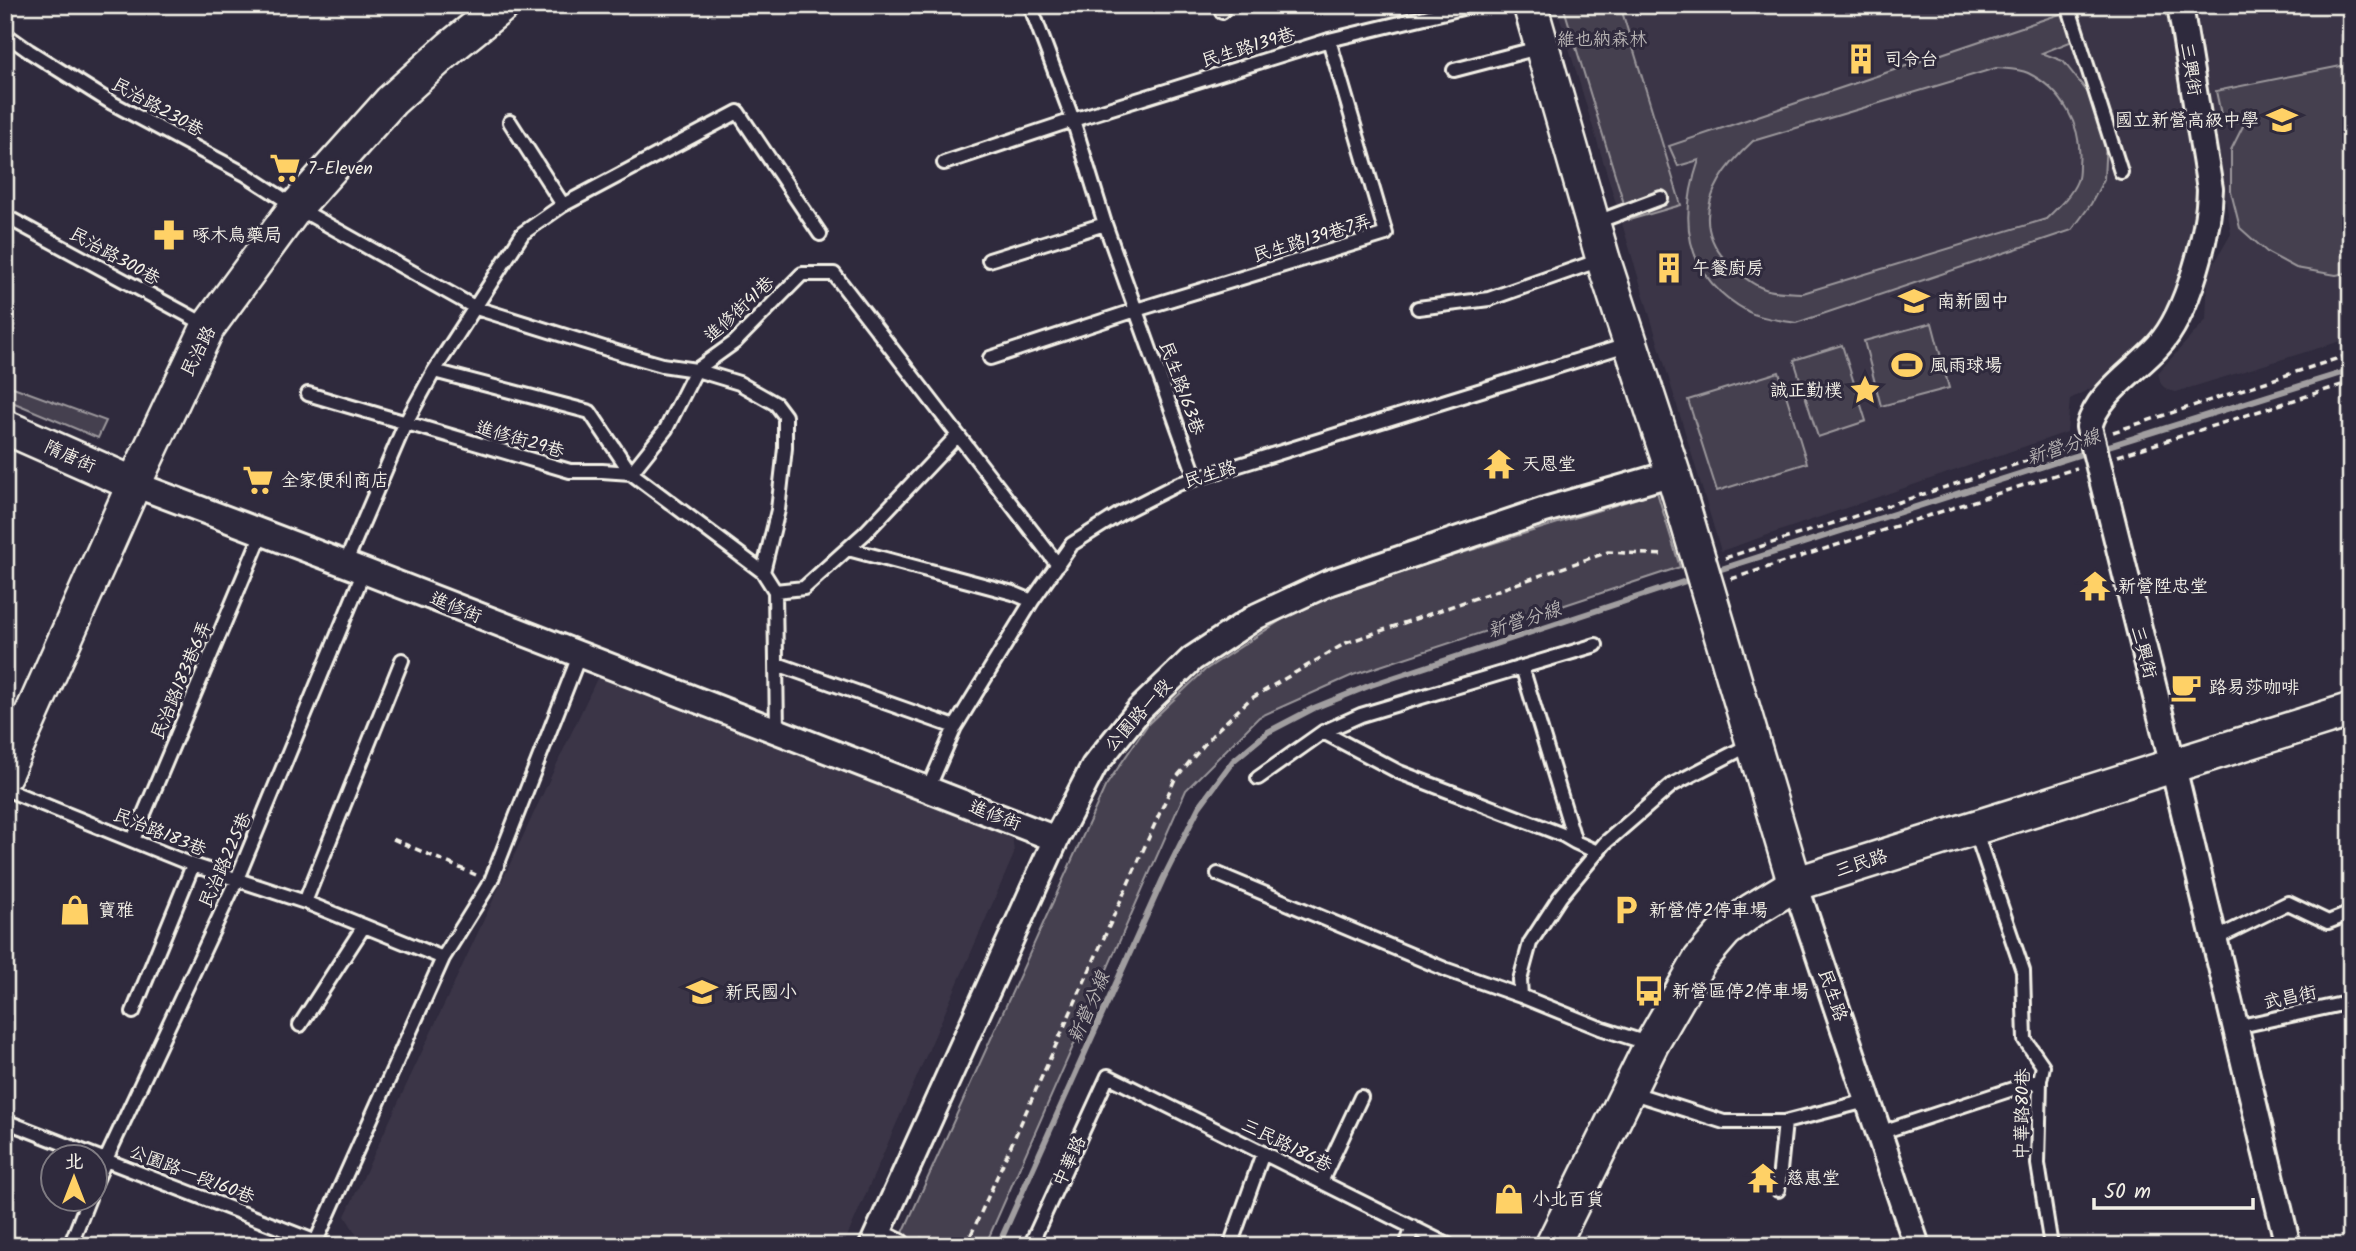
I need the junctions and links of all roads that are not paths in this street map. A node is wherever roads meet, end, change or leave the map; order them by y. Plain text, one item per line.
1 (503, 5) edge
2 (1030, 5) edge
3 (1475, 5) edge
4 (1530, 5) edge
5 (2068, 5) edge
6 (2180, 5) edge
7 (5, 34) edge
8 (1329, 40) junction
9 (1542, 47) junction
10 (1454, 70) dead end
11 (1073, 120) junction
12 (510, 122) dead end
13 (944, 163) dead end
14 (2121, 172) dead end
15 (1661, 198) dead end
16 (563, 205) junction
17 (296, 207) junction
18 (5, 216) edge
19 (1105, 223) junction
20 (1593, 223) junction
21 (820, 234) dead end
22 (1603, 259) junction
23 (989, 260) dead end
24 (1418, 308) dead end
25 (476, 309) junction
26 (1136, 310) junction
27 (208, 327) junction
28 (1630, 344) junction
29 (990, 358) dead end
30 (696, 370) junction
31 (434, 371) junction
32 (308, 394) dead end
33 (405, 424) junction
34 (5, 427) edge
35 (957, 436) junction
36 (631, 473) junction
37 (1673, 473) junction
38 (1196, 478) junction
39 (134, 484) junction
40 (261, 533) junction
41 (848, 549) junction
42 (1058, 565) junction
43 (354, 567) junction
44 (763, 572) junction
45 (775, 591) junction
46 (1032, 601) junction
47 (1596, 645) dead end
48 (579, 656) junction
49 (401, 660) dead end
50 (777, 664) junction
51 (1522, 667) junction
52 (2351, 710) edge
53 (955, 727) junction
54 (777, 731) junction
55 (1323, 732) junction
56 (1753, 743) junction
57 (2171, 765) junction
58 (5, 774) edge
59 (1258, 778) dead end
60 (5, 789) edge
61 (928, 789) junction
62 (1974, 827) junction
63 (1056, 839) junction
64 (133, 841) junction
65 (1575, 842) junction
66 (1597, 852) junction
67 (193, 865) junction
68 (1218, 874) dead end
69 (237, 879) junction
70 (1795, 884) junction
71 (305, 901) junction
72 (2351, 913) edge
73 (364, 926) junction
74 (2215, 939) junction
75 (443, 958) junction
76 (1521, 996) junction
77 (2351, 1002) edge
78 (133, 1012) dead end
79 (300, 1025) dead end
80 (2236, 1027) junction
81 (1651, 1045) junction
82 (1108, 1076) joint
83 (2039, 1080) junction
84 (1630, 1092) junction
85 (1361, 1097) dead end
86 (1870, 1100) junction
87 (5, 1121) edge
88 (1785, 1122) junction
89 (1880, 1133) junction
90 (60, 1142) edge
91 (108, 1153) edge
92 (1263, 1153) junction
93 (108, 1160) edge
94 (1321, 1182) junction
95 (1778, 1190) dead end
96 (84, 1212) edge
97 (1413, 1227) junction
98 (891, 1241) edge
99 (319, 1244) edge
100 (70, 1246) edge
101 (1030, 1246) edge
102 (1230, 1246) edge
103 (1406, 1246) edge
104 (1450, 1246) edge
105 (1552, 1246) edge
106 (1917, 1246) edge
107 (2051, 1246) edge
108 (2288, 1246) edge

1 - 17 street, 民治路
2 - 11 lane, 民生路163巷
3 - 8 lane, 民生路139巷
4 - 9 street, 民生路
5 - 14 lane
6 - 57 street, 三興街
7 - 17 lane, 民治路230巷
8 - 11 lane, 民生路139巷
8 - 26 lane, 民生路139巷7弄
9 - 10 lane
9 - 20 street, 民生路
11 - 13 lane
11 - 19 lane, 民生路163巷
12 - 16 lane
15 - 20 lane
16 - 21 lane
16 - 25 lane
17 - 25 lane
17 - 27 street, 民治路
18 - 27 lane, 民治路300巷
19 - 23 lane
19 - 26 lane, 民生路163巷
20 - 22 street, 民生路
22 - 24 lane
22 - 28 street, 民生路
25 - 30 lane
25 - 31 lane
26 - 29 lane
26 - 38 lane, 民生路163巷
27 - 39 street, 民治路
28 - 37 street, 民生路
28 - 38 lane, 民生路
30 - 35 lane, 進修街41巷
30 - 36 lane, 進修街41巷
30 - 44 lane
31 - 33 lane
31 - 36 lane
32 - 33 lane, 進修街29巷
33 - 36 lane, 進修街29巷
33 - 43 lane
34 - 39 street, 隋唐街
35 - 41 lane
35 - 42 lane
36 - 44 lane
37 - 56 street, 民生路
37 - 63 street, 公園路一段
38 - 42 lane, 民生路
39 - 40 street, 進修街
39 - 58 street, 民治路
40 - 43 street, 進修街
40 - 64 lane, 民治路183巷6弄
41 - 45 lane
41 - 46 lane
42 - 46 lane, 民生路
43 - 48 street, 進修街
43 - 69 lane, 民治路225巷
44 - 45 lane
45 - 50 lane
46 - 53 lane, 民生路
47 - 51 lane
48 - 54 street, 進修街
48 - 75 lane
49 - 71 lane
50 - 53 lane
50 - 54 lane
51 - 55 lane
51 - 65 lane
52 - 57 street, 三民路
53 - 61 lane, 民生路
54 - 61 street, 進修街
55 - 59 lane
55 - 65 lane
56 - 66 lane
56 - 70 street, 民生路
57 - 62 street, 三民路
57 - 74 street, 三興街
60 - 64 lane, 民治路183巷
61 - 63 street, 進修街
62 - 70 street, 三民路
62 - 83 lane, 中華路80巷
63 - 98 street, 公園路一段
64 - 67 lane, 民治路183巷
65 - 66 lane
66 - 76 lane
67 - 69 lane, 民治路183巷
67 - 78 lane
68 - 76 lane
69 - 71 lane, 民治路183巷
69 - 91 lane, 民治路225巷
70 - 81 street, 三民路
70 - 86 street, 民生路
71 - 73 lane, 民治路183巷
72 - 74 lane
73 - 75 lane, 民治路183巷
73 - 79 lane
74 - 80 street, 三興街
75 - 99 lane
76 - 81 lane
77 - 80 lane, 武昌街
80 - 108 street, 三興街
81 - 84 street, 三民路
82 - 92 lane, 三民路186巷
82 - 101 lane, 中華路
83 - 89 lane
83 - 107 lane, 中華路80巷
84 - 88 lane
84 - 105 street, 三民路
85 - 94 lane
86 - 88 lane
86 - 89 street, 民生路
87 - 90 lane, 公園路一段160巷
88 - 95 lane
89 - 106 street, 民生路
92 - 94 lane, 三民路186巷
92 - 102 lane
93 - 99 lane, 公園路一段160巷
94 - 97 lane, 三民路186巷
96 - 100 lane
97 - 103 lane
97 - 104 lane, 三民路186巷

